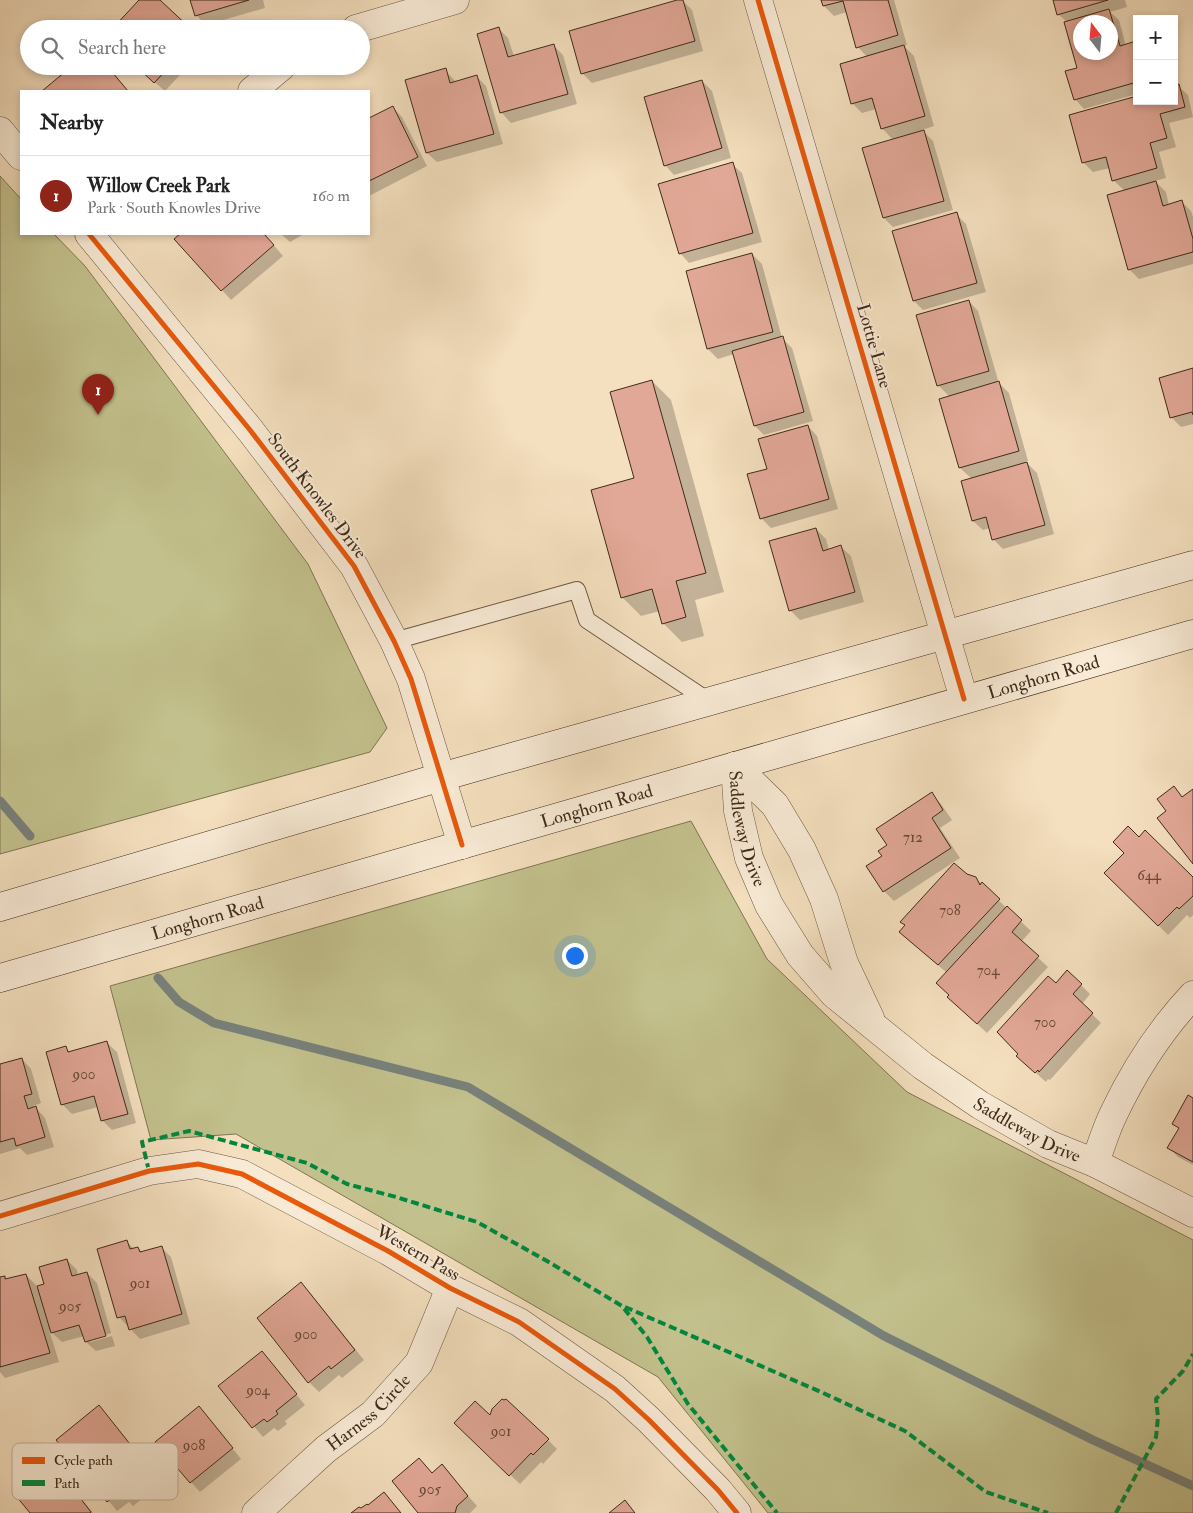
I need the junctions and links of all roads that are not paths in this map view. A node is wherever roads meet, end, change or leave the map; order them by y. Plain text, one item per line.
1 (456, 0) edge
2 (758, 0) edge
3 (370, 25) edge
4 (271, 75) edge
5 (253, 90) edge
6 (0, 131) edge
7 (20, 155) edge
8 (90, 235) edge
9 (1193, 565) edge
10 (1193, 634) edge
11 (944, 635) junction
12 (394, 641) junction
13 (964, 699) junction
14 (710, 702) junction
15 (735, 766) junction
16 (441, 778) junction
17 (462, 845) junction
18 (0, 907) edge
19 (0, 978) edge
20 (1193, 995) edge
21 (874, 1026) junction
22 (1095, 1163) junction
23 (1193, 1213) edge
24 (0, 1216) edge
25 (450, 1288) junction
26 (256, 1513) edge
27 (736, 1513) edge

1 - 3 street
2 - 11 street, Lottie Lane
4 - 5 street
6 - 7 street
8 - 12 street, South Knowles Drive
9 - 11 street
10 - 13 street, Longhorn Road
11 - 13 street, Lottie Lane
11 - 14 street
12 - 14 lane
12 - 16 street, South Knowles Drive
13 - 15 street, Longhorn Road
14 - 16 street
15 - 17 street, Longhorn Road
15 - 21 street, Saddleway Drive
15 - 21 street, Saddleway Drive
16 - 17 street, South Knowles Drive
16 - 18 street
17 - 19 street, Longhorn Road
20 - 22 street
21 - 22 street, Saddleway Drive
22 - 23 street, Saddleway Drive
24 - 25 street, Western Pass
25 - 26 street, Harness Circle
25 - 27 street, Western Pass

